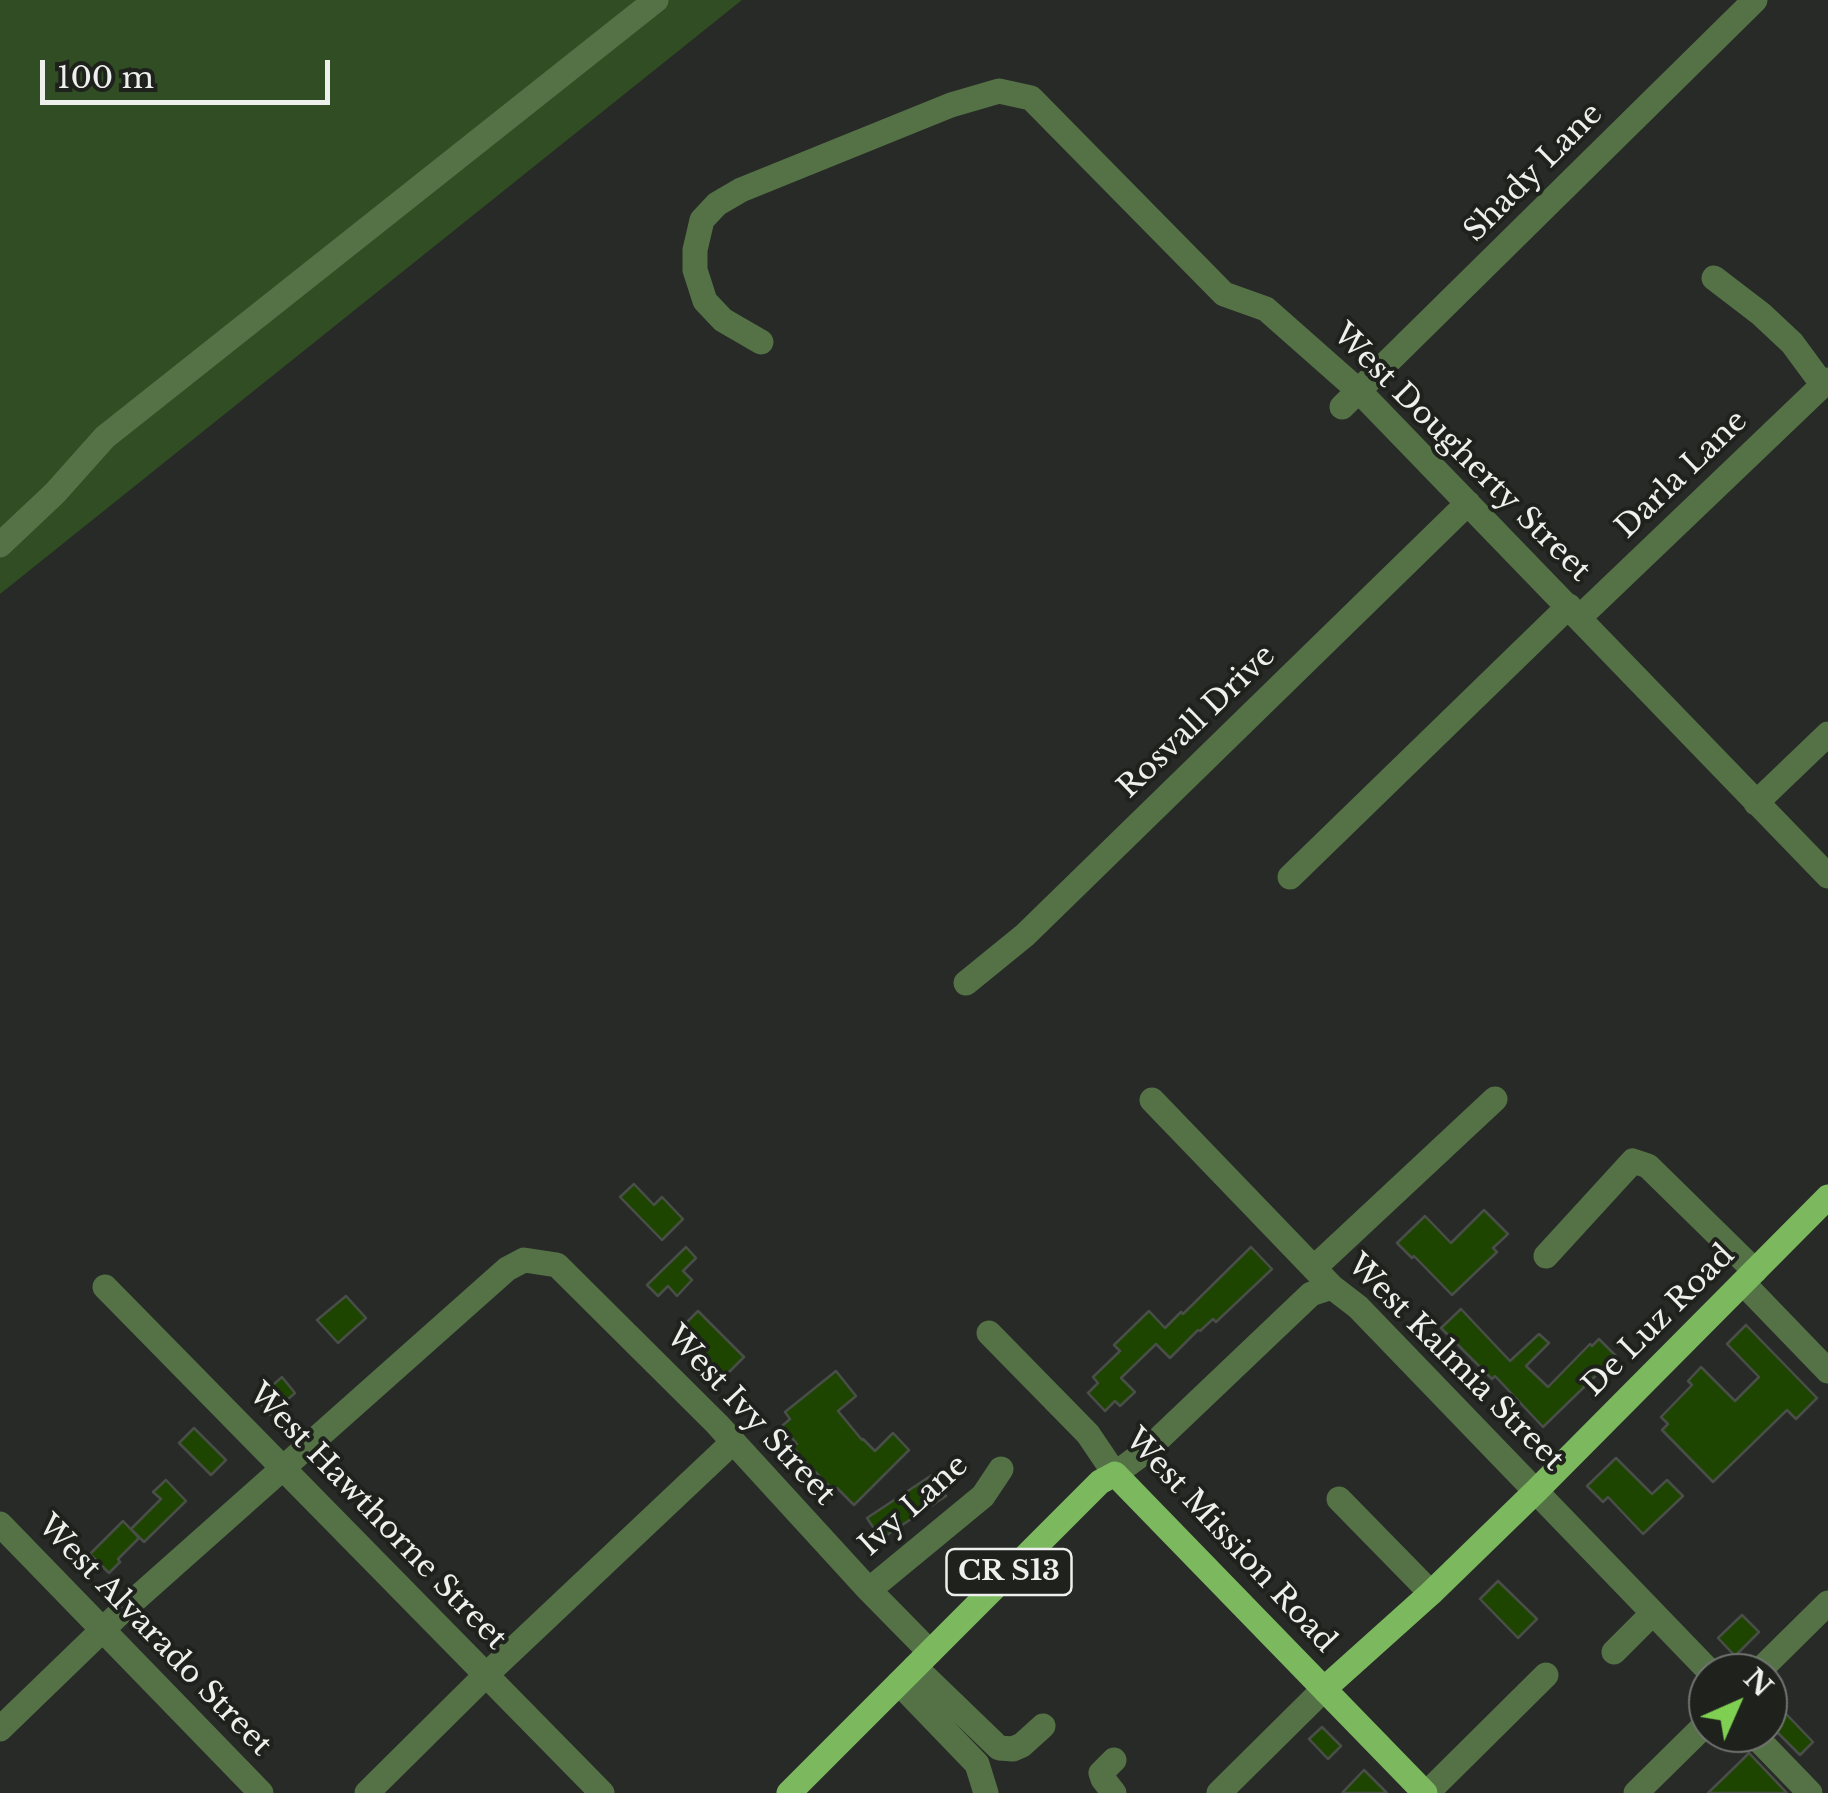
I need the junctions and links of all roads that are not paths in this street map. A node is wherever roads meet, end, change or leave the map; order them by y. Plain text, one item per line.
1 (656, 0) edge
2 (1755, 0) edge
3 (1714, 278) dead end
4 (761, 342) dead end
5 (1825, 383) edge
6 (1351, 399) junction
7 (1468, 503) junction
8 (0, 546) edge
9 (1574, 612) junction
10 (1828, 734) edge
11 (1756, 802) junction
12 (1828, 876) edge
13 (1290, 877) dead end
14 (966, 983) dead end
15 (1495, 1099) dead end
16 (1152, 1100) dead end
17 (1828, 1198) edge
18 (1546, 1256) dead end
19 (1314, 1268) junction
20 (1749, 1277) junction
21 (105, 1287) dead end
22 (1332, 1288) junction
23 (989, 1333) dead end
24 (1828, 1372) edge
25 (733, 1442) junction
26 (284, 1468) junction
27 (1000, 1469) dead end
28 (1116, 1474) junction
29 (1536, 1491) junction
30 (1340, 1499) dead end
31 (0, 1524) edge
32 (869, 1590) junction
33 (1431, 1593) junction
34 (1828, 1603) edge
35 (1654, 1613) junction
36 (103, 1630) junction
37 (1614, 1652) dead end
38 (1693, 1653) edge
39 (1777, 1653) edge
40 (915, 1667) junction
41 (486, 1675) junction
42 (1546, 1675) dead end
43 (1324, 1689) junction
44 (1042, 1726) dead end
45 (0, 1728) edge
46 (1688, 1742) edge
47 (1771, 1753) edge
48 (1114, 1760) dead end
49 (261, 1793) edge
50 (367, 1793) edge
51 (602, 1793) edge
52 (789, 1793) edge
53 (986, 1793) edge
54 (1114, 1793) edge
55 (1219, 1793) edge
56 (1426, 1793) edge
57 (1636, 1793) edge
58 (1810, 1793) edge

1 - 8 street
2 - 6 street, Shady Lane
3 - 5 street
4 - 6 street, West Dougherty Street
5 - 9 street, Darla Lane
6 - 7 street, West Dougherty Street
7 - 9 street, West Dougherty Street
7 - 14 street, Rosvall Drive
9 - 11 street, West Dougherty Street
9 - 13 street, Darla Lane
10 - 11 street
11 - 12 street, West Dougherty Street
15 - 19 street
16 - 19 street, West Kalmia Street
17 - 20 main road, De Luz Road
18 - 20 street
19 - 22 street, West Kalmia Street
20 - 24 street
20 - 29 main road, De Luz Road
21 - 26 street, West Hawthorne Street
22 - 28 street
22 - 29 street, West Kalmia Street
23 - 28 street, West Mission Road
25 - 26 street, West Ivy Street
25 - 32 street, West Ivy Street
25 - 41 street
26 - 36 street
26 - 41 street, West Hawthorne Street
27 - 32 street, Ivy Lane
28 - 40 main road, CR S13
28 - 43 main road, West Mission Road
29 - 33 main road, De Luz Road
29 - 35 street, West Kalmia Street
30 - 33 street
31 - 36 street, West Alvarado Street
32 - 40 street, West Ivy Street
33 - 43 main road, De Luz Road
34 - 39 street
35 - 37 street
35 - 38 street, West Kalmia Street
36 - 45 street
36 - 49 street, West Alvarado Street
40 - 44 street
40 - 52 main road, CR S13
40 - 53 street
41 - 50 street
41 - 51 street, West Hawthorne Street
42 - 56 street
43 - 55 street
43 - 56 main road, West Mission Road
46 - 57 street
47 - 58 street
48 - 54 street

